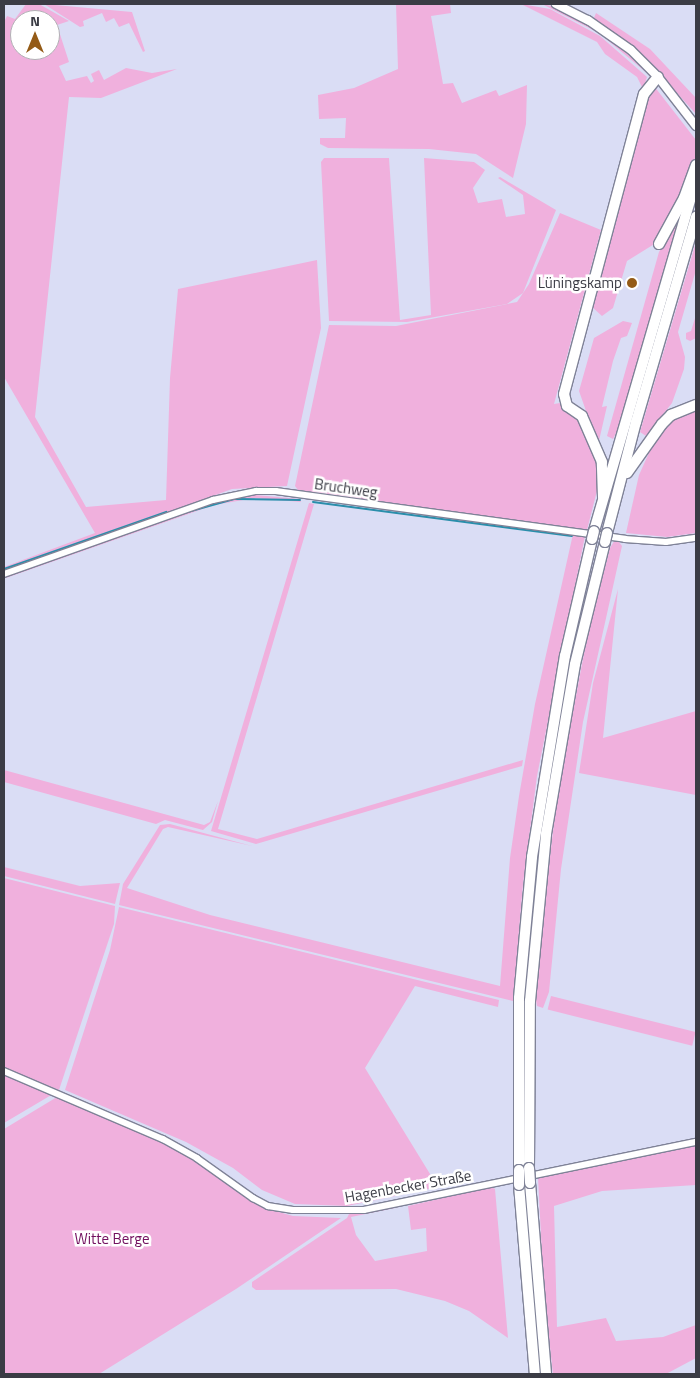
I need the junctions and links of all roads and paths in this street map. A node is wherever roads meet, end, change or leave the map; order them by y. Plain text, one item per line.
1 (556, 4) edge
2 (658, 77) junction
3 (695, 124) edge
4 (696, 165) edge
5 (696, 181) edge
6 (696, 217) edge
7 (659, 244) dead end
8 (696, 405) edge
9 (618, 491) junction
10 (603, 498) junction
11 (696, 538) edge
12 (4, 574) edge
13 (4, 1071) edge
14 (696, 1142) edge
15 (524, 1169) junction
16 (524, 1184) junction
17 (535, 1374) edge
18 (546, 1374) edge

1 - 2 main road
2 - 3 main road
2 - 10 highway
4 - 7 highway
5 - 10 highway
6 - 9 highway
8 - 9 highway
9 - 15 highway
10 - 15 highway
11 - 12 street, Bruchweg
13 - 14 street, Hagenbecker Straße
15 - 16 highway, bridge
16 - 17 highway
16 - 18 highway

